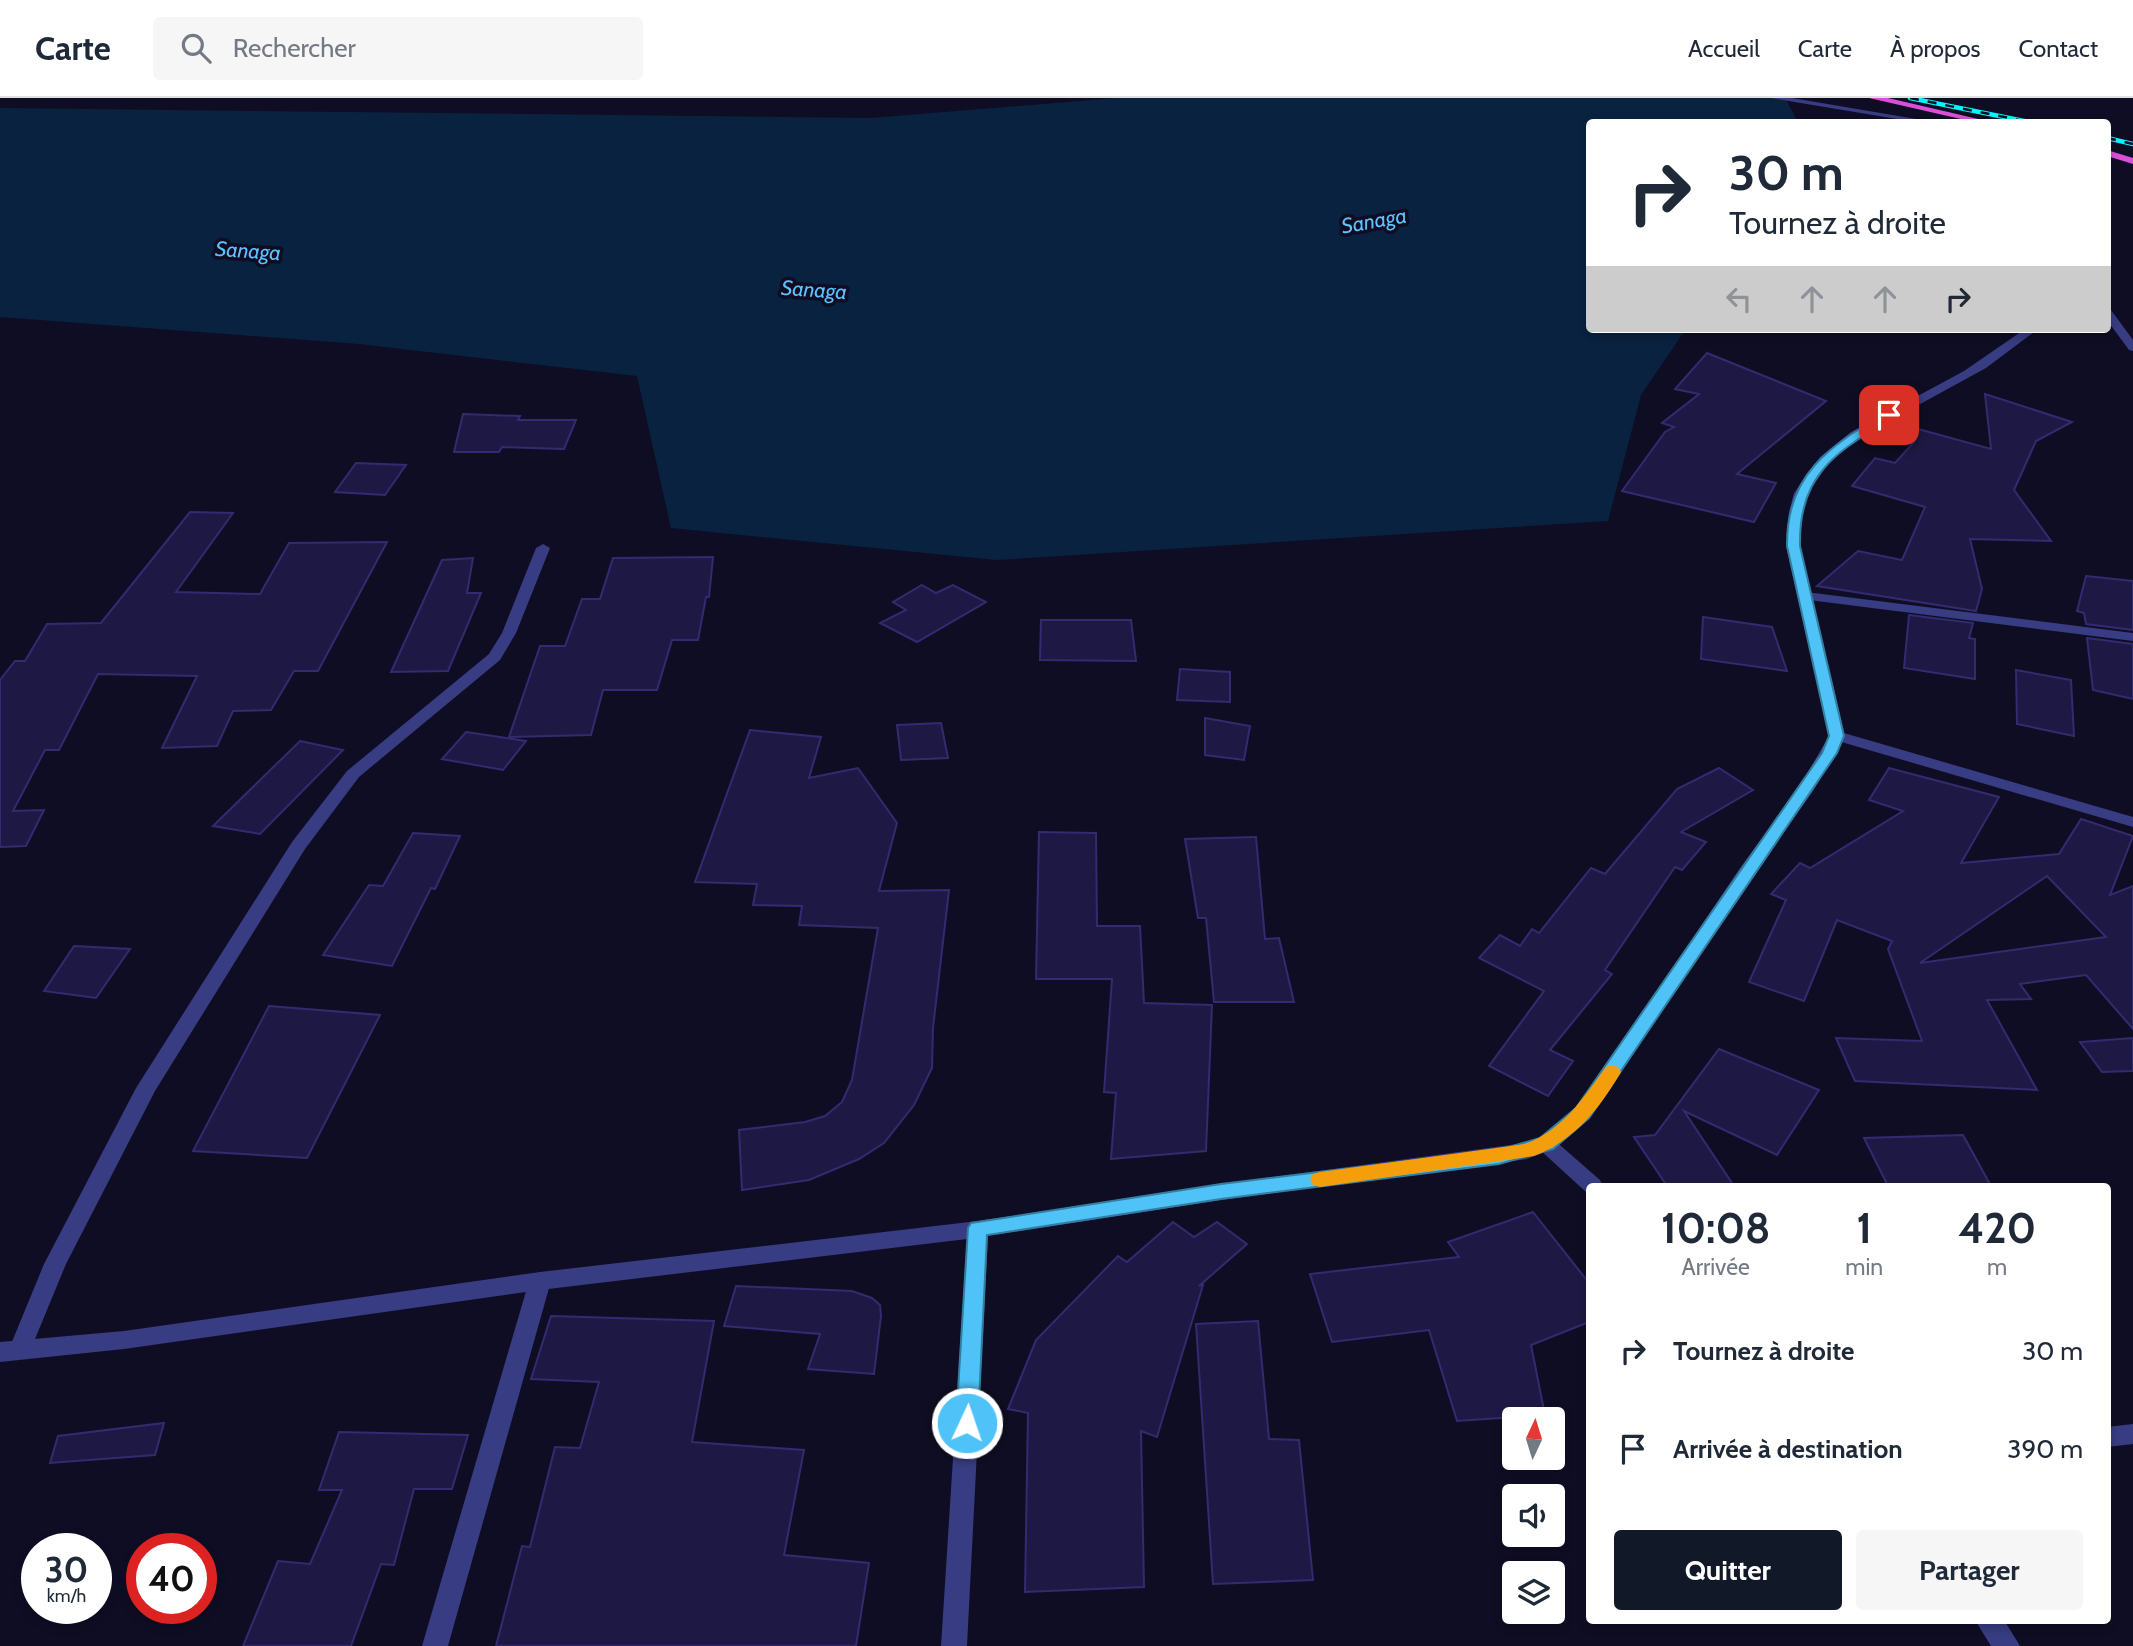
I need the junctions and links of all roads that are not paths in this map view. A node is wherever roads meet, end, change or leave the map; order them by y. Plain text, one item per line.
1 (1775, 98) edge
2 (1874, 98) edge
3 (1908, 119) edge
4 (1972, 119) edge
5 (2111, 154) edge
6 (2133, 161) edge
7 (2111, 318) edge
8 (2027, 333) edge
9 (2133, 348) edge
10 (542, 548) dead end
11 (1805, 596) junction
12 (2133, 637) edge
13 (1837, 736) junction
14 (2133, 822) edge
15 (1546, 1144) junction
16 (1590, 1183) edge
17 (978, 1228) junction
18 (540, 1281) junction
19 (20, 1349) junction
20 (0, 1352) edge
21 (2133, 1434) edge
22 (2111, 1437) edge
23 (1991, 1624) edge
24 (435, 1646) edge
25 (954, 1646) edge
26 (2007, 1646) edge

1 - 3 street
2 - 4 highway
5 - 6 highway
7 - 9 street
8 - 11 street
10 - 19 street
11 - 12 street
11 - 13 street
13 - 14 street
13 - 15 street
15 - 16 street
15 - 17 street
17 - 18 street
17 - 25 street
18 - 19 street
18 - 24 street
19 - 20 street
21 - 22 street
23 - 26 street

